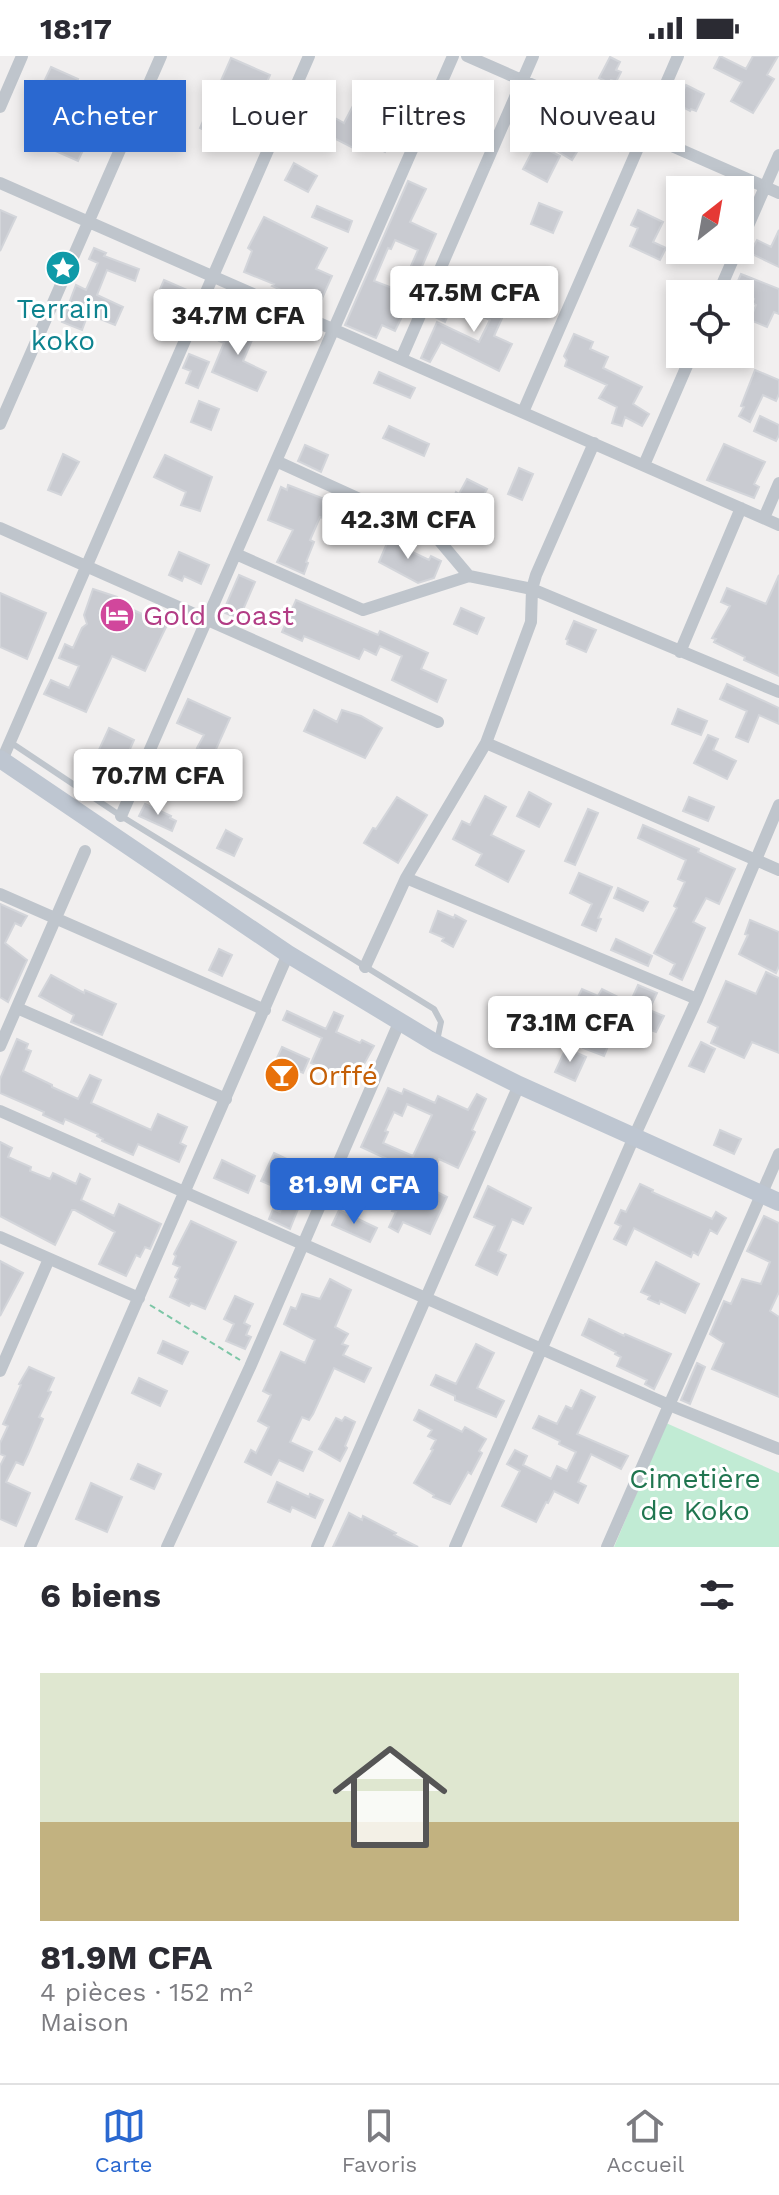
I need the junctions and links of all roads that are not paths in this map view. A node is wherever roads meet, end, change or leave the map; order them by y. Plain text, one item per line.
1 (22, 56) edge
2 (161, 56) edge
3 (309, 56) edge
4 (453, 56) edge
5 (467, 56) edge
6 (533, 56) edge
7 (678, 56) edge
8 (522, 80) joint
9 (668, 80) edge
10 (0, 107) edge
11 (510, 108) edge
12 (636, 152) edge
13 (685, 152) edge
14 (779, 155) edge
15 (0, 183) edge
16 (765, 187) junction
17 (779, 193) edge
18 (754, 212) edge
19 (89, 222) junction
20 (213, 276) junction
21 (334, 329) junction
22 (401, 359) junction
23 (686, 368) edge
24 (523, 412) junction
25 (0, 424) edge
26 (594, 443) junction
27 (276, 461) junction
28 (644, 465) junction
29 (779, 483) edge
30 (741, 508) junction
31 (764, 518) junction
32 (779, 525) edge
33 (0, 528) edge
34 (236, 554) junction
35 (87, 566) junction
36 (469, 576) junction
37 (532, 589) junction
38 (207, 619) junction
39 (680, 652) junction
40 (779, 692) edge
41 (438, 722) dead end
42 (10, 742) junction
43 (486, 743) junction
44 (1, 760) edge
45 (779, 805) edge
46 (121, 816) junction
47 (85, 851) dead end
48 (755, 859) junction
49 (779, 870) edge
50 (406, 878) junction
51 (0, 894) edge
52 (55, 918) junction
53 (288, 954) junction
54 (365, 967) junction
55 (697, 999) junction
56 (17, 1008) junction
57 (265, 1010) junction
58 (399, 1023) junction
59 (437, 1044) junction
60 (0, 1046) edge
61 (519, 1085) junction
62 (226, 1099) junction
63 (0, 1111) edge
64 (634, 1137) junction
65 (779, 1154) edge
66 (185, 1193) junction
67 (761, 1195) junction
68 (779, 1202) edge
69 (0, 1237) edge
70 (302, 1245) junction
71 (49, 1259) junction
72 (139, 1298) junction
73 (426, 1298) junction
74 (541, 1349) junction
75 (0, 1371) edge
76 (669, 1405) junction
77 (777, 1443) edge
78 (30, 1547) edge
79 (167, 1547) edge
80 (317, 1547) edge
81 (455, 1547) edge
82 (607, 1547) edge

1 - 10 street
2 - 19 street
3 - 20 street
4 - 21 street
5 - 8 street
6 - 8 street
7 - 9 street
11 - 22 street
12 - 24 street
13 - 16 street
14 - 16 street
15 - 19 street
16 - 17 street
16 - 18 street
19 - 20 street
19 - 25 street
20 - 21 street
20 - 35 street
21 - 22 street
21 - 27 street
22 - 24 street
23 - 28 street
24 - 26 street
26 - 28 street
26 - 37 street
27 - 34 street
27 - 36 street
28 - 30 street
29 - 31 street
30 - 31 street
30 - 39 street
31 - 32 street
33 - 35 street
34 - 36 street
34 - 38 street
35 - 38 street
35 - 42 street
36 - 37 street
37 - 39 street
37 - 43 street
38 - 41 street
38 - 46 street
39 - 40 street
42 - 44 street
42 - 46 lane
43 - 48 street
43 - 50 street
44 - 53 main road
45 - 48 street
46 - 54 lane
47 - 52 street
48 - 49 street
48 - 55 street
50 - 54 street
50 - 55 street
51 - 52 street
52 - 56 street
52 - 57 street
53 - 57 street
53 - 58 main road
54 - 59 lane
55 - 64 street
56 - 60 street
56 - 62 street
57 - 62 street
58 - 59 main road
58 - 70 street
59 - 61 main road
61 - 64 main road
61 - 73 street
62 - 66 street
63 - 66 street
64 - 67 main road
64 - 74 street
65 - 67 street
66 - 70 street
66 - 72 street
67 - 68 main road
67 - 76 street
69 - 71 street
70 - 73 street
70 - 79 street
71 - 72 street
71 - 75 street
72 - 78 street
73 - 74 street
73 - 80 street
74 - 76 street
74 - 81 street
76 - 77 street
76 - 82 street

